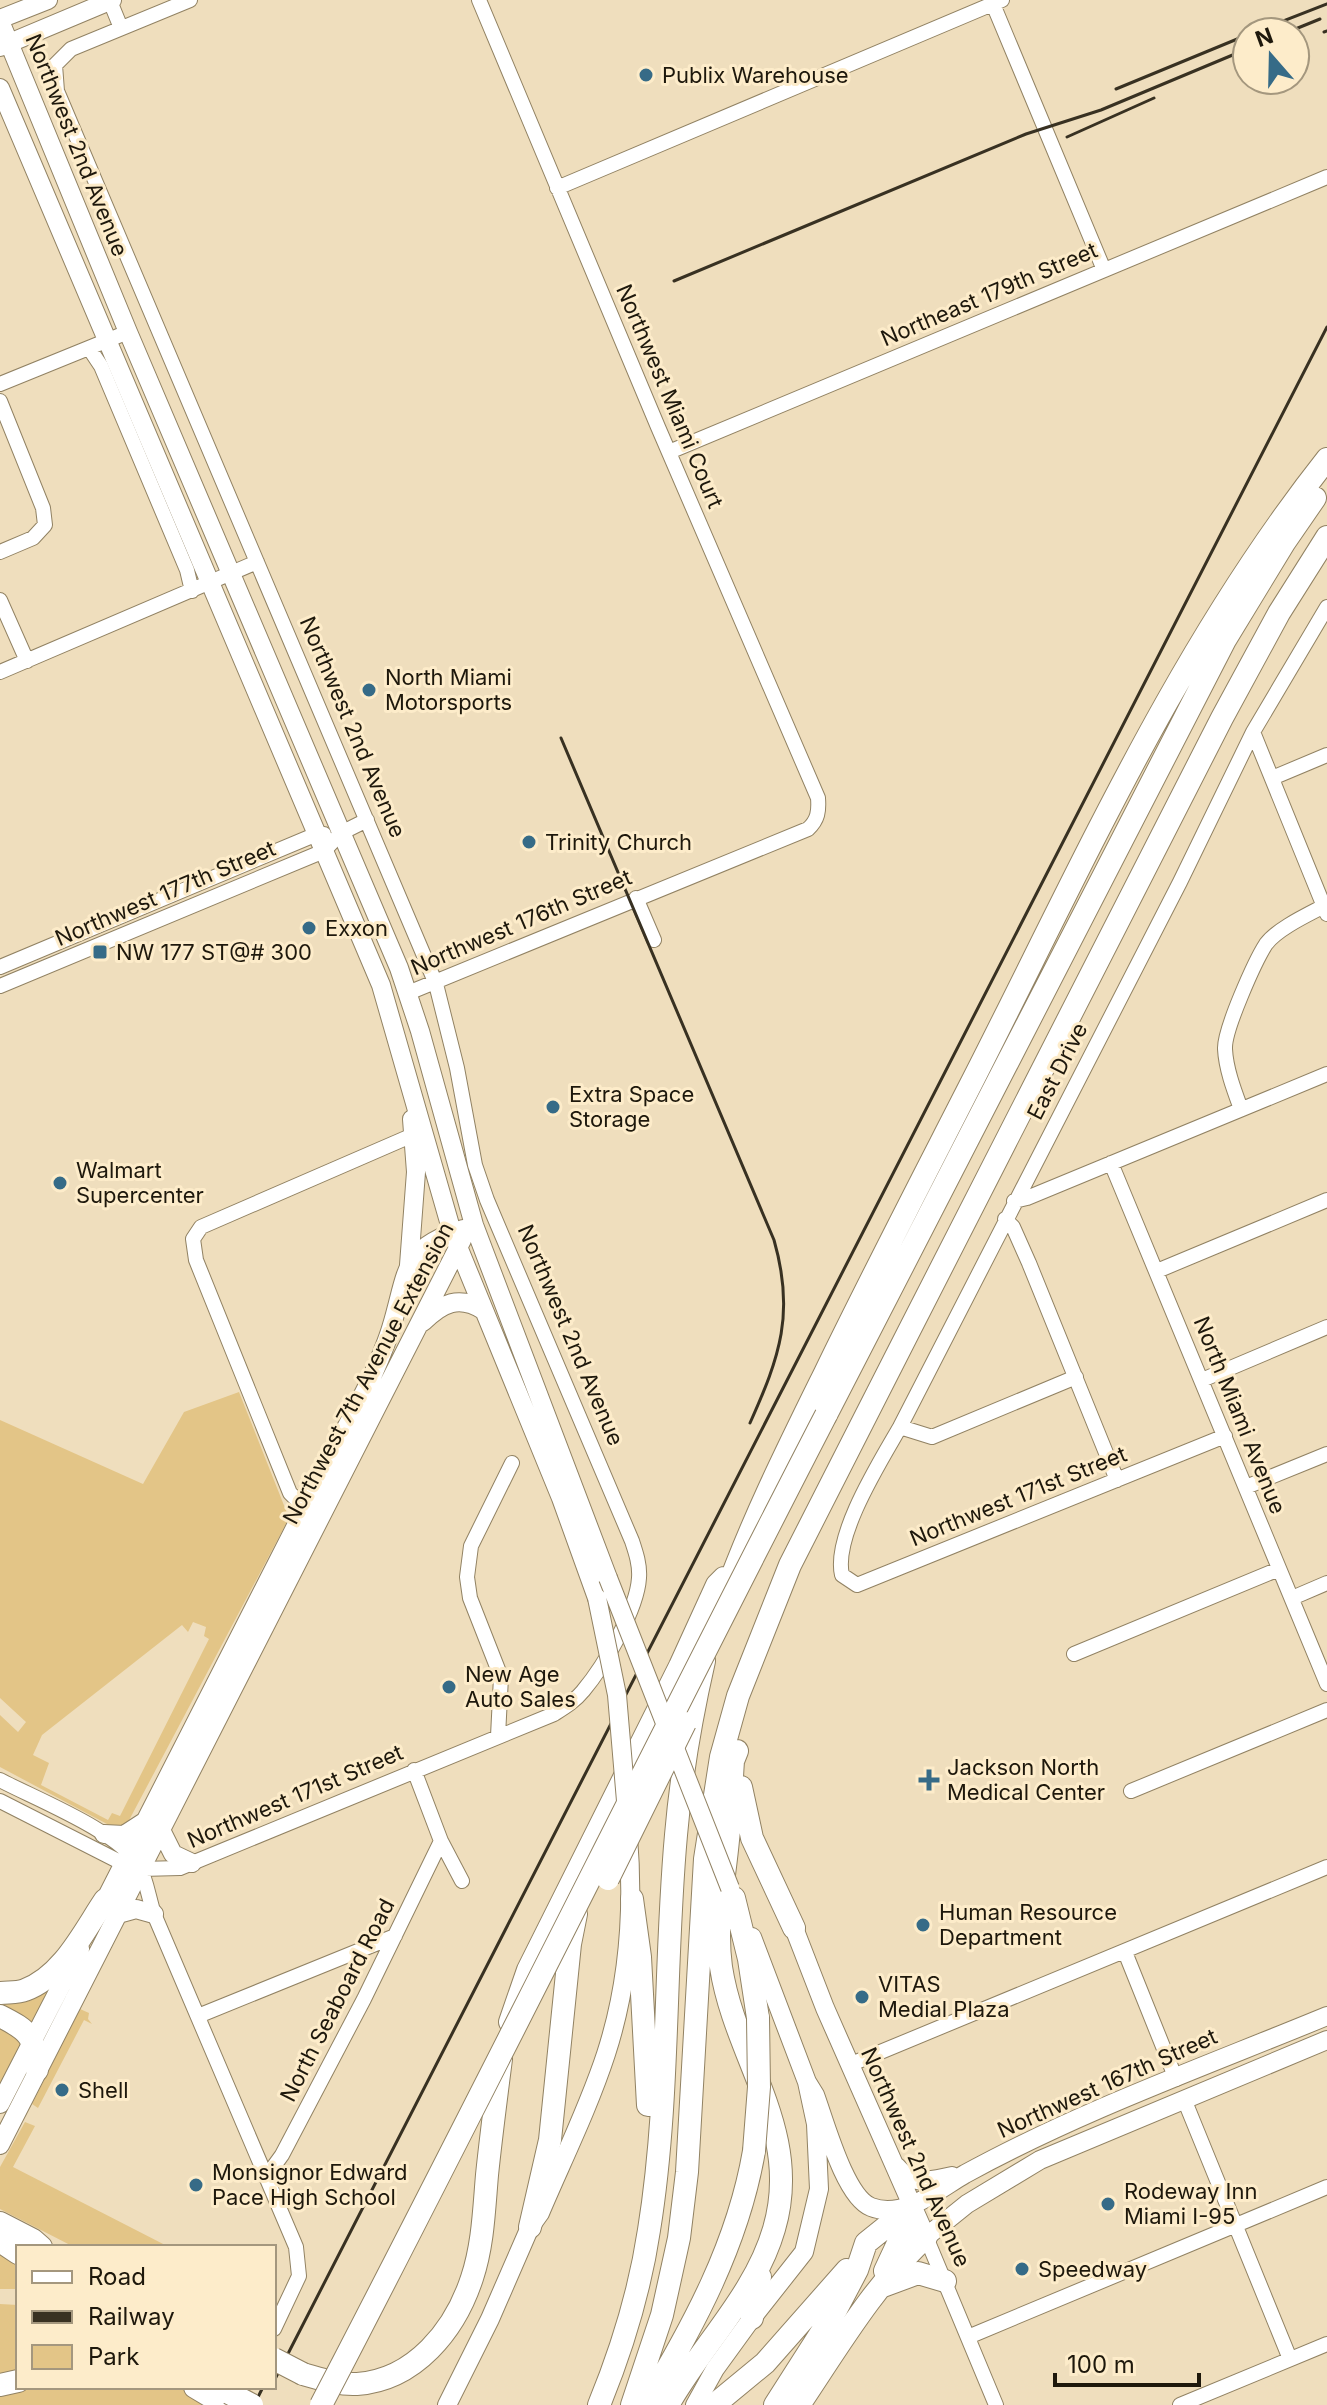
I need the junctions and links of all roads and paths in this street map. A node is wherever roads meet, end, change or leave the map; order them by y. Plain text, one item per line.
1 (48, 0) edge
2 (111, 0) edge
3 (190, 0) edge
4 (479, 0) edge
5 (998, 2) edge
6 (0, 20) edge
7 (121, 28) junction
8 (5, 46) edge
9 (0, 88) edge
10 (1327, 177) edge
11 (557, 188) junction
12 (81, 216) junction
13 (58, 224) junction
14 (1104, 270) junction
15 (128, 332) junction
16 (108, 340) junction
17 (89, 348) junction
18 (0, 384) edge
19 (0, 401) edge
20 (669, 452) junction
21 (1327, 459) edge
22 (1327, 481) edge
23 (1327, 505) edge
24 (1327, 537) edge
25 (0, 552) edge
26 (257, 562) junction
27 (230, 573) junction
28 (210, 583) junction
29 (192, 591) junction
30 (0, 600) edge
31 (1327, 607) edge
32 (27, 661) junction
33 (0, 672) edge
34 (1253, 732) junction
35 (1327, 755) edge
36 (1239, 761) junction
37 (1271, 775) junction
38 (819, 809) joint
39 (367, 820) junction
40 (341, 833) junction
41 (321, 842) junction
42 (1322, 887) edge
43 (636, 898) junction
44 (1325, 910) edge
45 (654, 940) dead end
46 (0, 967) edge
47 (436, 984) junction
48 (0, 986) edge
49 (408, 993) junction
50 (1327, 1074) edge
51 (408, 1076) junction
52 (1241, 1109) junction
53 (413, 1135) junction
54 (1111, 1163) junction
55 (1327, 1200) edge
56 (1014, 1201) junction
57 (1005, 1219) junction
58 (474, 1225) junction
59 (455, 1239) junction
60 (409, 1265) junction
61 (1157, 1271) junction
62 (483, 1310) junction
63 (418, 1327) junction
64 (1327, 1327) edge
65 (1076, 1377) junction
66 (1202, 1380) junction
67 (831, 1417) junction
68 (900, 1427) junction
69 (1225, 1436) junction
70 (1327, 1454) edge
71 (512, 1463) dead end
72 (1117, 1480) junction
73 (1246, 1487) junction
74 (312, 1515) junction
75 (839, 1562) joint
76 (736, 1566) junction
77 (1279, 1569) junction
78 (1327, 1583) edge
79 (1292, 1598) junction
80 (617, 1636) joint
81 (1074, 1654) dead end
82 (745, 1678) junction
83 (1327, 1684) edge
84 (1327, 1710) edge
85 (498, 1736) junction
86 (737, 1751) junction
87 (414, 1770) junction
88 (0, 1780) edge
89 (1131, 1791) dead end
90 (0, 1801) edge
91 (154, 1825) junction
92 (104, 1834) junction
93 (594, 1839) junction
94 (441, 1841) junction
95 (132, 1862) junction
96 (192, 1863) junction
97 (1327, 1867) edge
98 (462, 1881) dead end
99 (732, 1893) junction
100 (632, 1899) junction
101 (112, 1907) junction
102 (154, 1914) junction
103 (794, 1928) joint
104 (395, 1936) junction
105 (1125, 1952) junction
106 (0, 1993) edge
107 (0, 2016) edge
108 (198, 2016) junction
109 (1327, 2016) edge
110 (1327, 2040) edge
111 (34, 2042) junction
112 (849, 2065) junction
113 (1206, 2066) junction
114 (37, 2070) junction
115 (1176, 2079) junction
116 (807, 2082) junction
117 (1184, 2099) junction
118 (0, 2104) edge
119 (1024, 2144) junction
120 (0, 2145) edge
121 (657, 2159) junction
122 (894, 2164) junction
123 (967, 2173) junction
124 (266, 2177) junction
125 (1327, 2187) edge
126 (912, 2206) junction
127 (0, 2223) edge
128 (1235, 2226) junction
129 (530, 2227) junction
130 (926, 2237) junction
131 (0, 2241) edge
132 (866, 2243) junction
133 (23, 2245) edge
134 (32, 2245) edge
135 (767, 2248) junction
136 (945, 2281) junction
137 (878, 2288) junction
138 (752, 2318) junction
139 (276, 2325) edge
140 (968, 2337) junction
141 (1327, 2344) edge
142 (1290, 2359) junction
143 (276, 2360) edge
144 (188, 2389) edge
145 (221, 2395) edge
146 (252, 2405) edge
147 (321, 2405) edge
148 (334, 2405) edge
149 (447, 2405) edge
150 (599, 2405) edge
151 (632, 2405) edge
152 (646, 2405) edge
153 (668, 2405) edge
154 (695, 2405) edge
155 (714, 2405) edge
156 (775, 2405) edge
157 (799, 2405) edge
158 (996, 2405) edge
159 (1180, 2405) edge

1 - 6 main road
2 - 7 street
2 - 8 main road
3 - 7 street, Northwest 2nd Avenue
4 - 11 street, Northwest Miami Court
5 - 11 street
5 - 14 street
6 - 8 main road, Northwest 2nd Avenue
7 - 26 street, Northwest 2nd Avenue
8 - 12 main road, Northwest 2nd Avenue
9 - 13 main road
10 - 14 street, Northeast 179th Street
11 - 20 street, Northwest Miami Court
12 - 13 street
12 - 15 main road, Northwest 2nd Avenue
13 - 16 main road
14 - 20 street, Northeast 179th Street
15 - 16 street
15 - 27 main road, Northwest 2nd Avenue
16 - 17 street
16 - 28 main road
17 - 18 street
17 - 29 street
19 - 25 street
20 - 38 street, Northwest Miami Court
21 - 76 highway
22 - 67 highway
23 - 67 highway
24 - 82 highway
26 - 27 street
26 - 39 street, Northwest 2nd Avenue
27 - 28 street
27 - 40 main road, Northwest 2nd Avenue
28 - 29 street
28 - 41 main road
29 - 32 street
30 - 32 street
31 - 34 street, East Drive
32 - 33 street
34 - 36 street, East Drive
34 - 37 street
35 - 37 street
36 - 37 street
36 - 56 street, East Drive
37 - 42 street
38 - 43 street, Northwest 176th Street
39 - 40 street, Northwest 177th Street
39 - 47 street, Northwest 2nd Avenue
40 - 41 street, Northwest 177th Street
40 - 49 main road, Northwest 2nd Avenue
41 - 46 street, Northwest 177th Street
41 - 48 street, Northwest 177th Street
41 - 51 main road
42 - 44 street
43 - 45 street
43 - 47 street, Northwest 176th Street
44 - 52 street
47 - 49 street, Northwest 176th Street
47 - 80 street, Northwest 2nd Avenue
49 - 58 main road, Northwest 2nd Avenue
50 - 52 street
51 - 53 main road
51 - 59 main road
52 - 54 street
53 - 60 main road
53 - 74 street
54 - 56 street
54 - 61 street, North Miami Avenue
55 - 61 street
56 - 57 street, East Drive
57 - 65 street
57 - 68 street, East Drive
58 - 59 main road, Northwest 7th Avenue Extension
58 - 99 main road, Northwest 2nd Avenue, bridge
59 - 60 main road, Northwest 7th Avenue Extension
59 - 62 main road
59 - 63 main road, Northwest 7th Avenue Extension
60 - 74 main road, Northwest 7th Avenue Extension
61 - 66 street, North Miami Avenue
62 - 63 main road
62 - 100 main road, bridge
63 - 74 main road, Northwest 7th Avenue Extension
64 - 66 street
65 - 68 street
65 - 72 street
66 - 69 street, North Miami Avenue
67 - 147 highway, bridge
67 - 148 highway, bridge
68 - 75 street, East Drive
69 - 72 street, Northwest 171st Street
69 - 73 street, North Miami Avenue
70 - 73 street
71 - 85 street
72 - 75 street, Northwest 171st Street
73 - 77 street, North Miami Avenue
74 - 91 main road, Northwest 7th Avenue Extension
76 - 93 highway
76 - 121 highway
77 - 79 street, North Miami Avenue
77 - 81 street
78 - 79 street
79 - 83 street, North Miami Avenue
80 - 85 street, Northwest 171st Street
82 - 86 highway
82 - 151 highway
84 - 89 street
85 - 87 street, Northwest 171st Street
86 - 103 highway
86 - 135 highway
87 - 94 street
87 - 96 street, Northwest 171st Street
88 - 92 street
90 - 95 street
91 - 92 main road
91 - 95 main road, Northwest 7th Avenue Extension
91 - 96 main road
92 - 95 street
93 - 129 highway
93 - 143 highway, bridge
94 - 98 street
94 - 104 street, North Seaboard Road
95 - 96 street, Northwest 171st Street
95 - 101 main road, Northwest 7th Avenue Extension
95 - 102 street
97 - 105 street
99 - 116 main road, Northwest 2nd Avenue
99 - 152 highway, bridge
100 - 121 highway
100 - 129 main road
101 - 102 main road
101 - 106 highway
101 - 111 main road, Northwest 7th Avenue Extension
101 - 114 main road, Northwest 7th Avenue Extension
102 - 108 street
103 - 112 main road, Northwest 2nd Avenue
104 - 108 street
104 - 124 street, North Seaboard Road
105 - 112 street
105 - 115 street
107 - 111 highway
108 - 124 street
109 - 113 main road, Northwest 167th Street
110 - 117 main road, Northwest 167th Street
111 - 114 highway
111 - 118 main road, Northwest 7th Avenue Extension
112 - 122 main road, Northwest 2nd Avenue
113 - 115 main road, Northwest 167th Street
113 - 117 main road
114 - 120 main road, Northwest 7th Avenue Extension
115 - 119 main road, Northwest 167th Street
116 - 126 main road
116 - 138 main road
117 - 128 street
117 - 130 main road, Northwest 167th Street
119 - 123 main road, Northwest 167th Street
119 - 130 main road
121 - 150 highway
122 - 123 main road
122 - 126 main road, Northwest 2nd Avenue
123 - 126 main road, Northwest 167th Street
124 - 139 street
125 - 128 street
126 - 130 main road, Northwest 2nd Avenue
126 - 132 highway
126 - 137 highway
127 - 134 highway
128 - 140 street
128 - 142 street
129 - 149 main road
130 - 136 street, Northwest 2nd Avenue
130 - 137 highway
131 - 133 highway
132 - 155 highway
132 - 156 highway
135 - 138 highway
135 - 153 highway
136 - 137 highway
136 - 140 street, Northwest 2nd Avenue
137 - 157 highway
138 - 154 main road
140 - 158 street, Northwest 2nd Avenue
141 - 142 street
142 - 159 street
144 - 145 highway
145 - 146 highway, bridge

